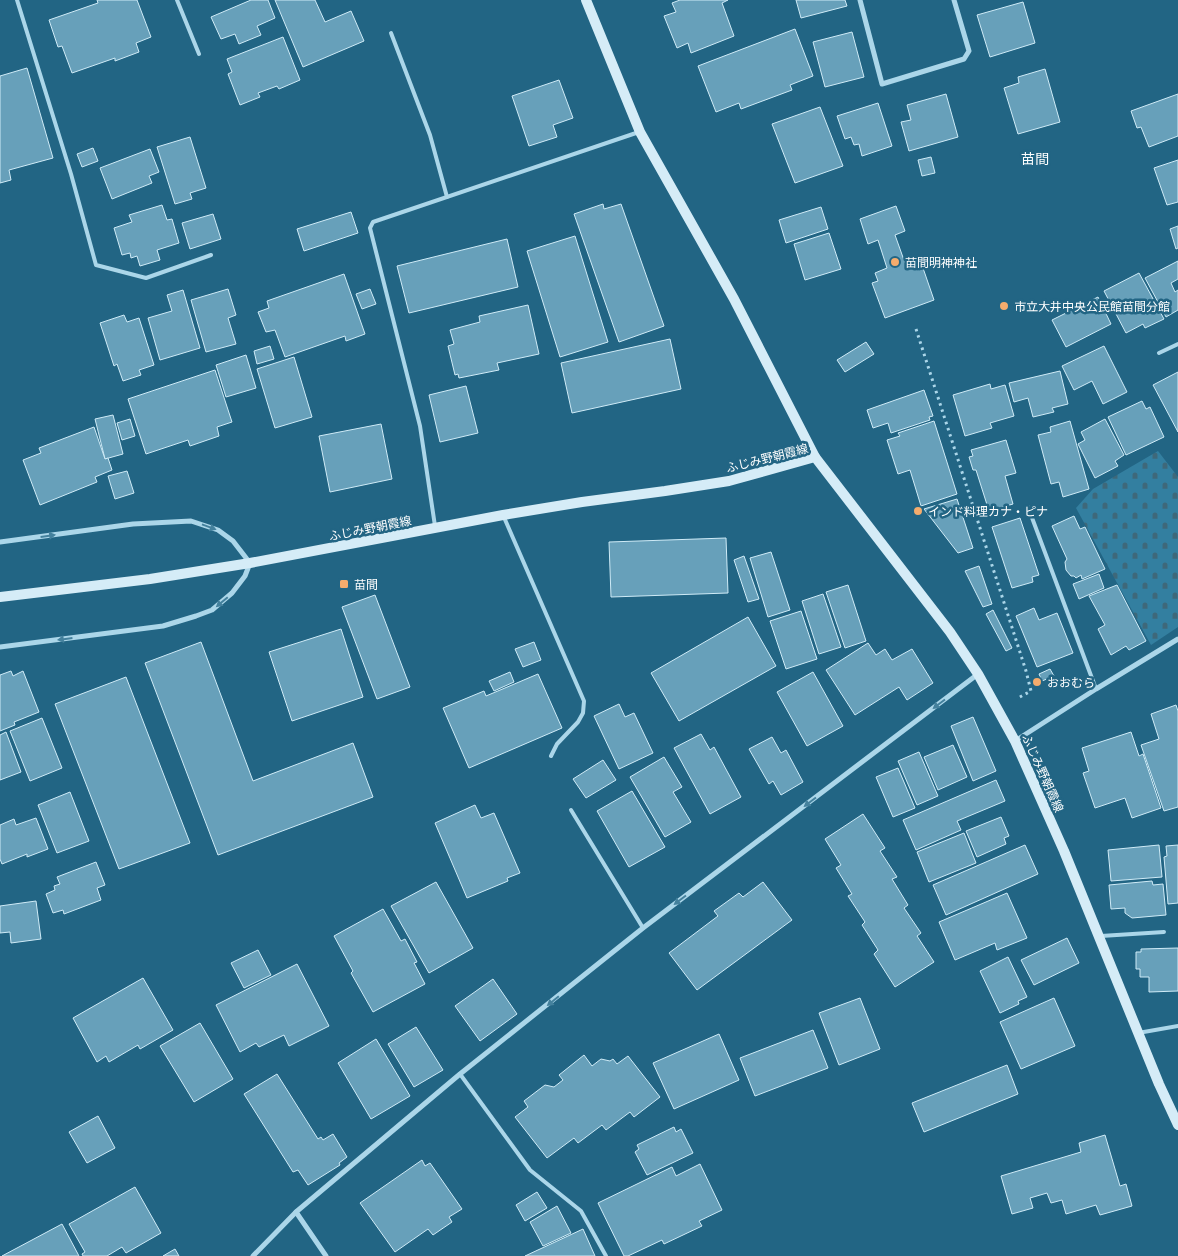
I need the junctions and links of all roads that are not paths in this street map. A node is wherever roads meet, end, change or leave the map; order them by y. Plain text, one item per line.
1 (17, 0) edge
2 (177, 0) edge
3 (586, 0) edge
4 (860, 0) edge
5 (954, 0) edge
6 (391, 33) dead end
7 (199, 54) dead end
8 (640, 132) junction
9 (447, 197) junction
10 (211, 255) dead end
11 (1178, 344) edge
12 (1159, 353) dead end
13 (815, 457) junction
14 (1028, 507) dead end
15 (503, 516) junction
16 (436, 528) junction
17 (0, 542) edge
18 (250, 564) junction
19 (0, 597) edge
20 (1178, 639) edge
21 (0, 647) edge
22 (978, 674) junction
23 (1096, 689) junction
24 (1016, 741) junction
25 (551, 756) dead end
26 (571, 810) dead end
27 (642, 928) junction
28 (1164, 932) dead end
29 (1099, 936) junction
30 (1178, 1026) edge
31 (1138, 1033) junction
32 (460, 1074) junction
33 (1178, 1125) edge
34 (296, 1212) junction
35 (253, 1256) edge
36 (326, 1256) edge
37 (606, 1256) edge

1 - 10 lane
2 - 7 lane
3 - 8 main road
4 - 5 street
6 - 9 lane
8 - 9 lane
8 - 13 main road
9 - 16 lane
11 - 12 lane
13 - 15 main road, ふじみ野朝霞線
13 - 22 main road, ふじみ野朝霞線
14 - 23 lane
15 - 16 main road, ふじみ野朝霞線
15 - 25 lane
16 - 18 main road, ふじみ野朝霞線
17 -> 18 street
18 - 19 main road, ふじみ野朝霞線
18 -> 21 street
20 - 23 street
22 - 24 main road, ふじみ野朝霞線
22 -> 27 street
23 - 24 street
24 - 29 main road, ふじみ野朝霞線
26 - 27 lane
27 -> 32 street
28 - 29 lane
29 - 31 main road, ふじみ野朝霞線
30 - 31 lane
31 - 33 main road, ふじみ野朝霞線
32 - 34 street
32 - 37 lane
34 - 35 street
34 - 36 street

